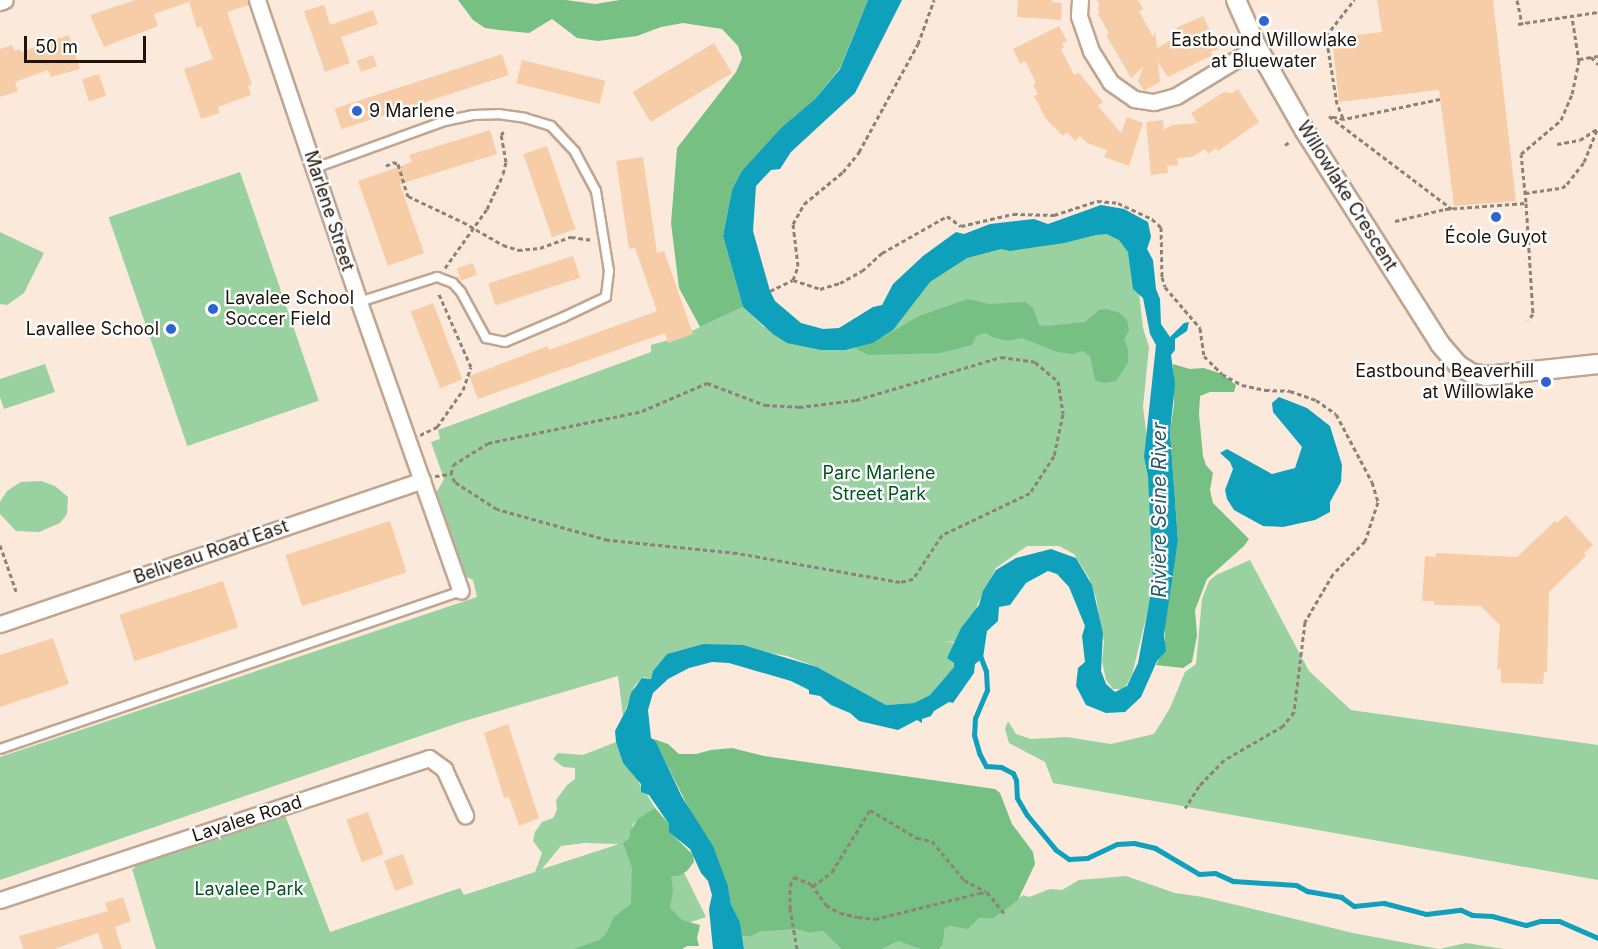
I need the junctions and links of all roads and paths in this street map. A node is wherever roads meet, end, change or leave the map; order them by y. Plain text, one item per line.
1 (5, 0) edge
2 (257, 0) edge
3 (934, 0) edge
4 (1080, 0) edge
5 (1236, 0) edge
6 (1354, 0) edge
7 (1517, 0) edge
8 (0, 2) edge
9 (1598, 12) edge
10 (1572, 17) junction
11 (1257, 47) junction
12 (1598, 56) edge
13 (1591, 57) junction
14 (1579, 59) junction
15 (1598, 64) edge
16 (1440, 99) dead end
17 (1344, 119) junction
18 (1598, 128) edge
19 (505, 130) dead end
20 (1557, 144) dead end
21 (386, 166) dead end
22 (315, 168) junction
23 (1525, 194) junction
24 (1526, 203) junction
25 (1452, 208) junction
26 (1395, 221) dead end
27 (474, 229) junction
28 (604, 241) junction
29 (442, 279) junction
30 (794, 280) junction
31 (770, 291) dead end
32 (439, 294) dead end
33 (359, 302) junction
34 (1528, 320) dead end
35 (1598, 364) edge
36 (411, 449) junction
37 (422, 480) junction
38 (455, 482) joint
39 (0, 545) edge
40 (16, 591) dead end
41 (461, 591) joint
42 (0, 624) edge
43 (0, 749) edge
44 (1185, 808) dead end
45 (465, 814) dead end
46 (813, 886) junction
47 (987, 892) junction
48 (0, 900) edge
49 (1004, 913) dead end
50 (797, 949) edge

1 - 8 street
2 - 22 street, Marlene Street
3 - 30 path
4 - 11 street
5 - 11 street, Willowlake Crescent
6 - 17 path
7 - 10 path
9 - 10 path
10 - 14 path
11 - 35 street, Willowlake Crescent
12 - 13 path
13 - 14 path
13 - 15 path
14 - 23 path
16 - 17 path
17 - 25 path
18 - 20 path
18 - 23 path
19 - 27 path
21 - 27 path
22 - 28 lane
22 - 33 street, Marlene Street
23 - 24 path
24 - 25 path
24 - 34 path
25 - 26 path
27 - 28 path
27 - 29 path
28 - 29 lane
29 - 33 lane
30 - 31 path
30 - 44 path
32 - 36 path
33 - 36 street, Marlene Street
36 - 37 street, Marlene Street
37 - 41 street, Marlene Street
37 - 42 street, Beliveau Road East
38 - 38 path
39 - 40 path
41 - 43 lane
45 - 48 street, Lavalee Road
46 - 47 path
46 - 47 path
46 - 50 path
47 - 49 path

